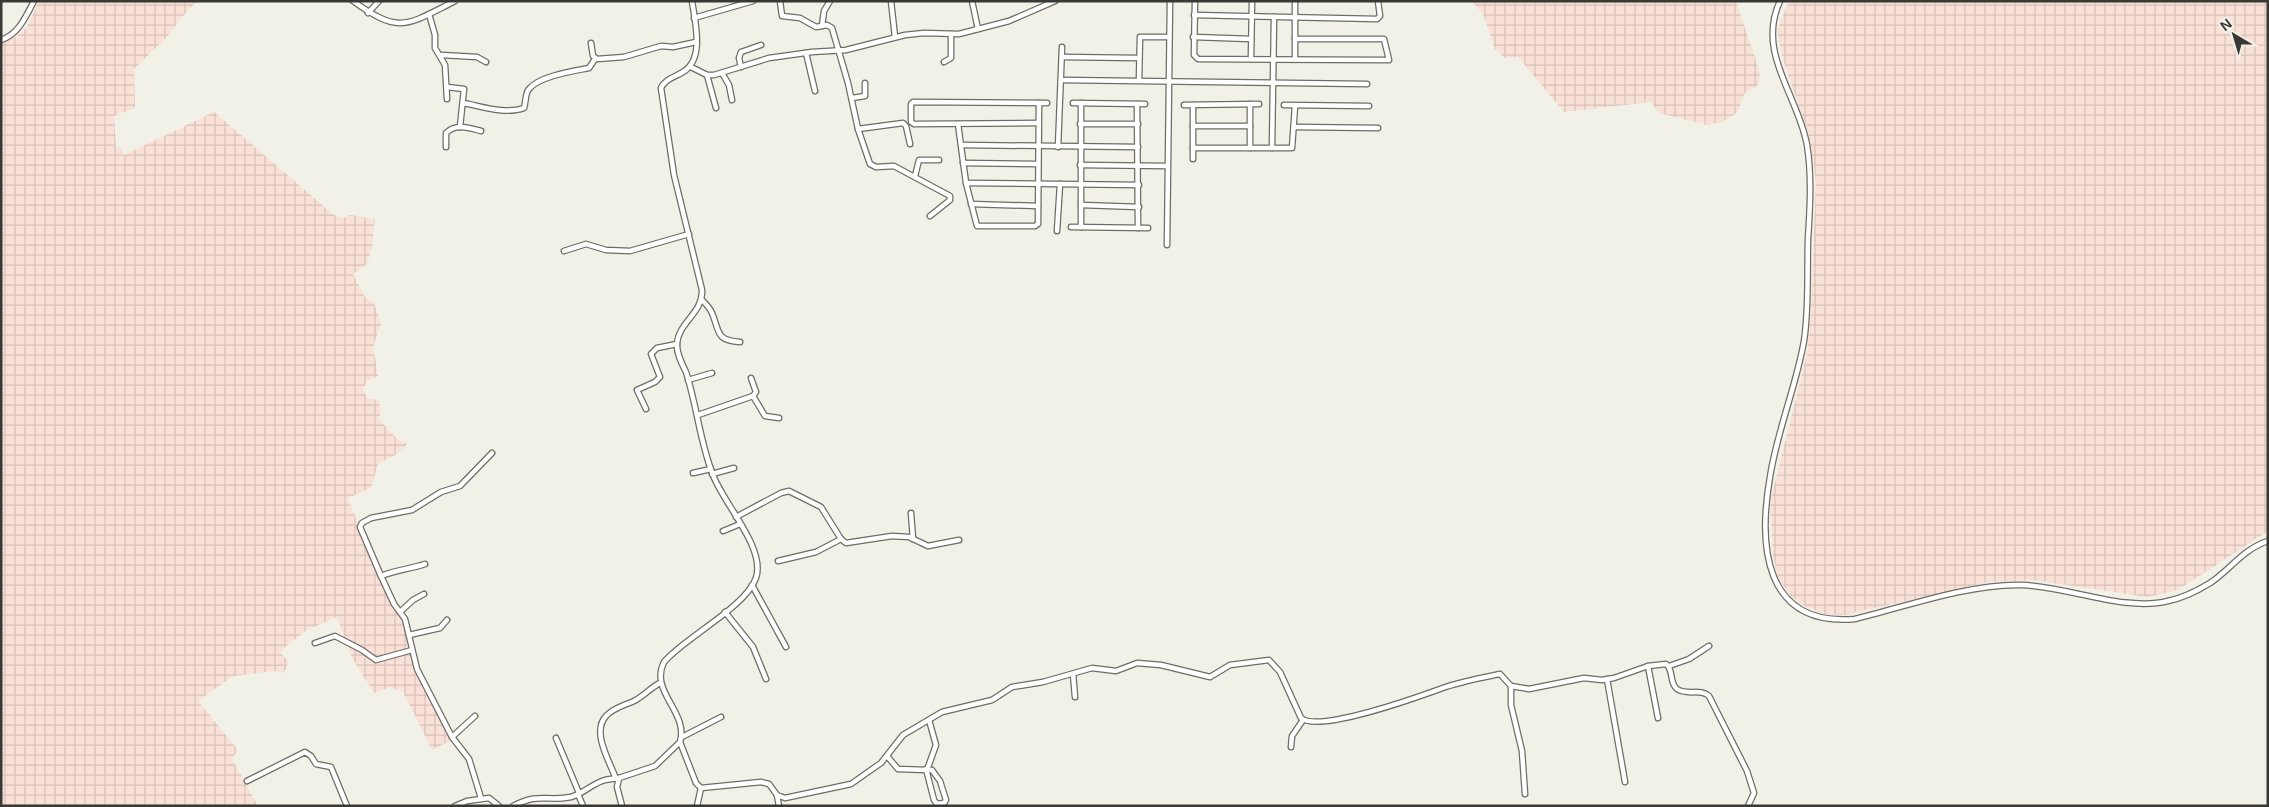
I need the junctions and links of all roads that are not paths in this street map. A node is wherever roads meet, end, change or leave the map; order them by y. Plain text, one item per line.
1 (34, 1) edge
2 (353, 1) edge
3 (379, 1) edge
4 (455, 1) edge
5 (692, 1) edge
6 (753, 1) edge
7 (780, 1) edge
8 (830, 1) edge
9 (891, 1) edge
10 (972, 1) edge
11 (1055, 1) edge
12 (1170, 1) edge
13 (1195, 1) edge
14 (1252, 1) edge
15 (1295, 1) edge
16 (1378, 1) edge
17 (1780, 1) edge
18 (368, 13) junction
19 (429, 14) junction
20 (1194, 16) junction
21 (1274, 16) junction
22 (1251, 17) junction
23 (1295, 17) junction
24 (694, 18) junction
25 (822, 26) junction
26 (978, 29) junction
27 (951, 34) junction
28 (895, 37) junction
29 (1169, 37) junction
30 (1193, 37) junction
31 (1251, 38) junction
32 (1295, 39) junction
33 (1, 40) edge
34 (696, 42) junction
35 (591, 43) dead end
36 (761, 45) dead end
37 (1062, 47) dead end
38 (838, 52) junction
39 (806, 53) junction
40 (441, 55) junction
41 (1062, 57) junction
42 (595, 58) junction
43 (1138, 58) junction
44 (1250, 59) junction
45 (1273, 59) junction
46 (1295, 59) junction
47 (486, 62) dead end
48 (944, 62) dead end
49 (690, 67) junction
50 (741, 67) junction
51 (722, 73) junction
52 (707, 76) junction
53 (1061, 80) junction
54 (1138, 80) junction
55 (1169, 81) junction
56 (1273, 82) junction
57 (865, 84) dead end
58 (1367, 84) dead end
59 (447, 87) junction
60 (815, 91) dead end
61 (852, 98) junction
62 (447, 100) dead end
63 (732, 100) dead end
64 (463, 102) junction
65 (1039, 103) junction
66 (1047, 103) dead end
67 (1074, 103) dead end
68 (1081, 103) junction
69 (1137, 104) junction
70 (1145, 104) dead end
71 (1250, 104) junction
72 (1259, 104) dead end
73 (1184, 105) dead end
74 (1193, 105) junction
75 (1284, 105) dead end
76 (1295, 106) junction
77 (1369, 106) dead end
78 (716, 108) dead end
79 (1038, 123) junction
80 (958, 124) junction
81 (1080, 124) junction
82 (1138, 124) junction
83 (1193, 126) junction
84 (1250, 126) junction
85 (460, 127) junction
86 (1294, 127) junction
87 (1378, 128) dead end
88 (858, 129) junction
89 (481, 131) dead end
90 (910, 144) dead end
91 (962, 145) junction
92 (1038, 145) junction
93 (446, 147) dead end
94 (1058, 147) junction
95 (1080, 147) junction
96 (1138, 147) junction
97 (1193, 148) junction
98 (1250, 148) junction
99 (1272, 148) junction
100 (1193, 159) dead end
101 (939, 160) dead end
102 (963, 163) junction
103 (1038, 164) junction
104 (1080, 165) junction
105 (1138, 166) junction
106 (1168, 166) junction
107 (915, 176) junction
108 (1038, 183) junction
109 (966, 184) junction
110 (1060, 184) junction
111 (1081, 184) junction
112 (1139, 185) junction
113 (971, 204) junction
114 (1081, 205) junction
115 (1038, 206) junction
116 (1139, 207) junction
117 (930, 216) dead end
118 (1071, 227) dead end
119 (1081, 227) junction
120 (1138, 228) junction
121 (1148, 228) dead end
122 (1057, 231) dead end
123 (689, 234) junction
124 (1167, 245) dead end
125 (564, 251) dead end
126 (702, 300) junction
127 (740, 342) dead end
128 (677, 344) junction
129 (712, 373) dead end
130 (750, 378) dead end
131 (688, 380) junction
132 (754, 396) junction
133 (646, 409) dead end
134 (698, 415) junction
135 (779, 418) dead end
136 (492, 453) dead end
137 (734, 468) dead end
138 (711, 471) junction
139 (693, 473) dead end
140 (911, 513) dead end
141 (736, 517) junction
142 (740, 524) junction
143 (723, 531) dead end
144 (841, 539) junction
145 (913, 539) junction
146 (959, 540) dead end
147 (2268, 541) edge
148 (778, 561) dead end
149 (425, 564) dead end
150 (381, 576) junction
151 (752, 585) junction
152 (424, 594) dead end
153 (400, 612) junction
154 (725, 612) junction
155 (447, 620) dead end
156 (410, 635) junction
157 (315, 643) dead end
158 (1709, 646) dead end
159 (786, 648) dead end
160 (412, 650) junction
161 (1648, 666) junction
162 (1669, 666) junction
163 (1073, 674) junction
164 (766, 679) dead end
165 (1607, 679) junction
166 (660, 683) junction
167 (1512, 686) junction
168 (1075, 697) dead end
169 (475, 716) dead end
170 (721, 717) dead end
171 (1658, 718) dead end
172 (929, 720) junction
173 (1303, 720) junction
174 (452, 737) junction
175 (556, 738) dead end
176 (681, 739) junction
177 (1291, 747) dead end
178 (887, 756) junction
179 (927, 770) junction
180 (618, 778) junction
181 (247, 781) dead end
182 (1625, 782) dead end
183 (701, 788) junction
184 (578, 794) junction
185 (1525, 794) dead end
186 (777, 795) junction
187 (481, 798) junction
188 (347, 806) edge
189 (455, 806) edge
190 (499, 806) edge
191 (513, 806) edge
192 (583, 806) edge
193 (622, 806) edge
194 (697, 806) edge
195 (779, 806) edge
196 (1748, 806) edge

1 - 33 street
2 - 18 street
3 - 18 street
4 - 19 street
5 - 24 street
6 - 24 street
7 - 25 street
8 - 25 street
9 - 28 street
10 - 26 street
11 - 26 street
12 - 29 street
13 - 20 street
14 - 22 street
15 - 23 street
16 - 23 street
17 - 147 street
18 - 19 street
19 - 40 street
20 - 22 street
20 - 30 street
21 - 22 street
21 - 23 street
21 - 45 street
22 - 31 street
23 - 32 street
24 - 34 street
25 - 38 street
26 - 27 street
27 - 28 street
27 - 48 street
28 - 38 street
29 - 43 street
29 - 55 street
30 - 31 street
30 - 44 street
31 - 44 street
32 - 46 street
32 - 46 street
34 - 42 street
34 - 49 street
35 - 42 street
36 - 50 street
37 - 41 street
38 - 39 street
38 - 61 street
39 - 50 street
39 - 60 street
40 - 47 street
40 - 59 street
41 - 43 street
41 - 53 street
42 - 64 street
43 - 54 street
44 - 45 street
45 - 46 street
45 - 56 street
49 - 52 street
49 - 123 street
50 - 51 street
51 - 52 street
51 - 63 street
52 - 78 street
53 - 54 street
53 - 94 street
54 - 55 street
55 - 56 street
55 - 106 street
56 - 58 street
56 - 99 street
57 - 61 street
59 - 62 street
59 - 64 street
61 - 88 street
64 - 85 street
65 - 66 street
65 - 79 street
65 - 80 street
67 - 68 street
68 - 69 street
68 - 81 street
69 - 70 street
69 - 82 street
71 - 72 street
71 - 74 street
71 - 84 street
73 - 74 street
74 - 83 street
75 - 76 street
76 - 77 street
76 - 86 street
79 - 80 street
79 - 92 street
80 - 91 street
81 - 82 street
81 - 95 street
82 - 96 street
83 - 84 street
83 - 97 street
84 - 98 street
85 - 89 street
85 - 93 street
86 - 87 street
86 - 99 street
88 - 90 street
88 - 107 street
91 - 92 street
91 - 102 street
92 - 94 street
92 - 103 street
94 - 95 street
95 - 96 street
95 - 104 street
96 - 105 street
97 - 98 street
97 - 100 street
98 - 99 street
101 - 107 street
102 - 103 street
102 - 109 street
103 - 108 street
104 - 105 street
104 - 111 street
105 - 106 street
105 - 112 street
106 - 124 street
107 - 117 street
108 - 109 street
108 - 110 street
108 - 115 street
109 - 113 street
110 - 111 street
110 - 122 street
111 - 112 street
111 - 114 street
112 - 116 street
113 - 115 street
113 - 115 street
114 - 116 street
114 - 119 street
116 - 120 street
118 - 119 street
119 - 120 street
120 - 121 street
123 - 125 street
123 - 126 street
126 - 127 street
126 - 128 street
128 - 131 street
128 - 133 street
129 - 131 street
130 - 132 street
131 - 134 street
132 - 134 street
132 - 135 street
134 - 138 street
136 - 150 street
137 - 138 street
138 - 139 street
138 - 141 street
140 - 145 street
141 - 142 street
141 - 144 street
142 - 143 street
142 - 151 street
144 - 145 street
144 - 148 street
145 - 146 street
149 - 150 street
150 - 153 street
151 - 154 street
151 - 159 street
152 - 153 street
153 - 156 street
154 - 164 street
154 - 166 street
155 - 156 street
156 - 160 street
157 - 160 street
158 - 162 street
160 - 174 street
161 - 162 street
161 - 165 street
161 - 171 street
162 - 196 street
163 - 168 street
163 - 172 street
163 - 173 street
165 - 167 street
165 - 182 street
166 - 176 street
166 - 180 street
167 - 173 street
167 - 185 street
169 - 174 street
170 - 176 street
172 - 178 street
172 - 179 street
173 - 177 street
174 - 187 street
175 - 184 street
176 - 180 street
176 - 183 street
178 - 179 street
178 - 186 street
179 - 179 street
180 - 184 street
180 - 193 street
181 - 188 street
183 - 186 street
183 - 194 street
184 - 191 street
184 - 192 street
186 - 195 street
187 - 189 street
187 - 190 street

